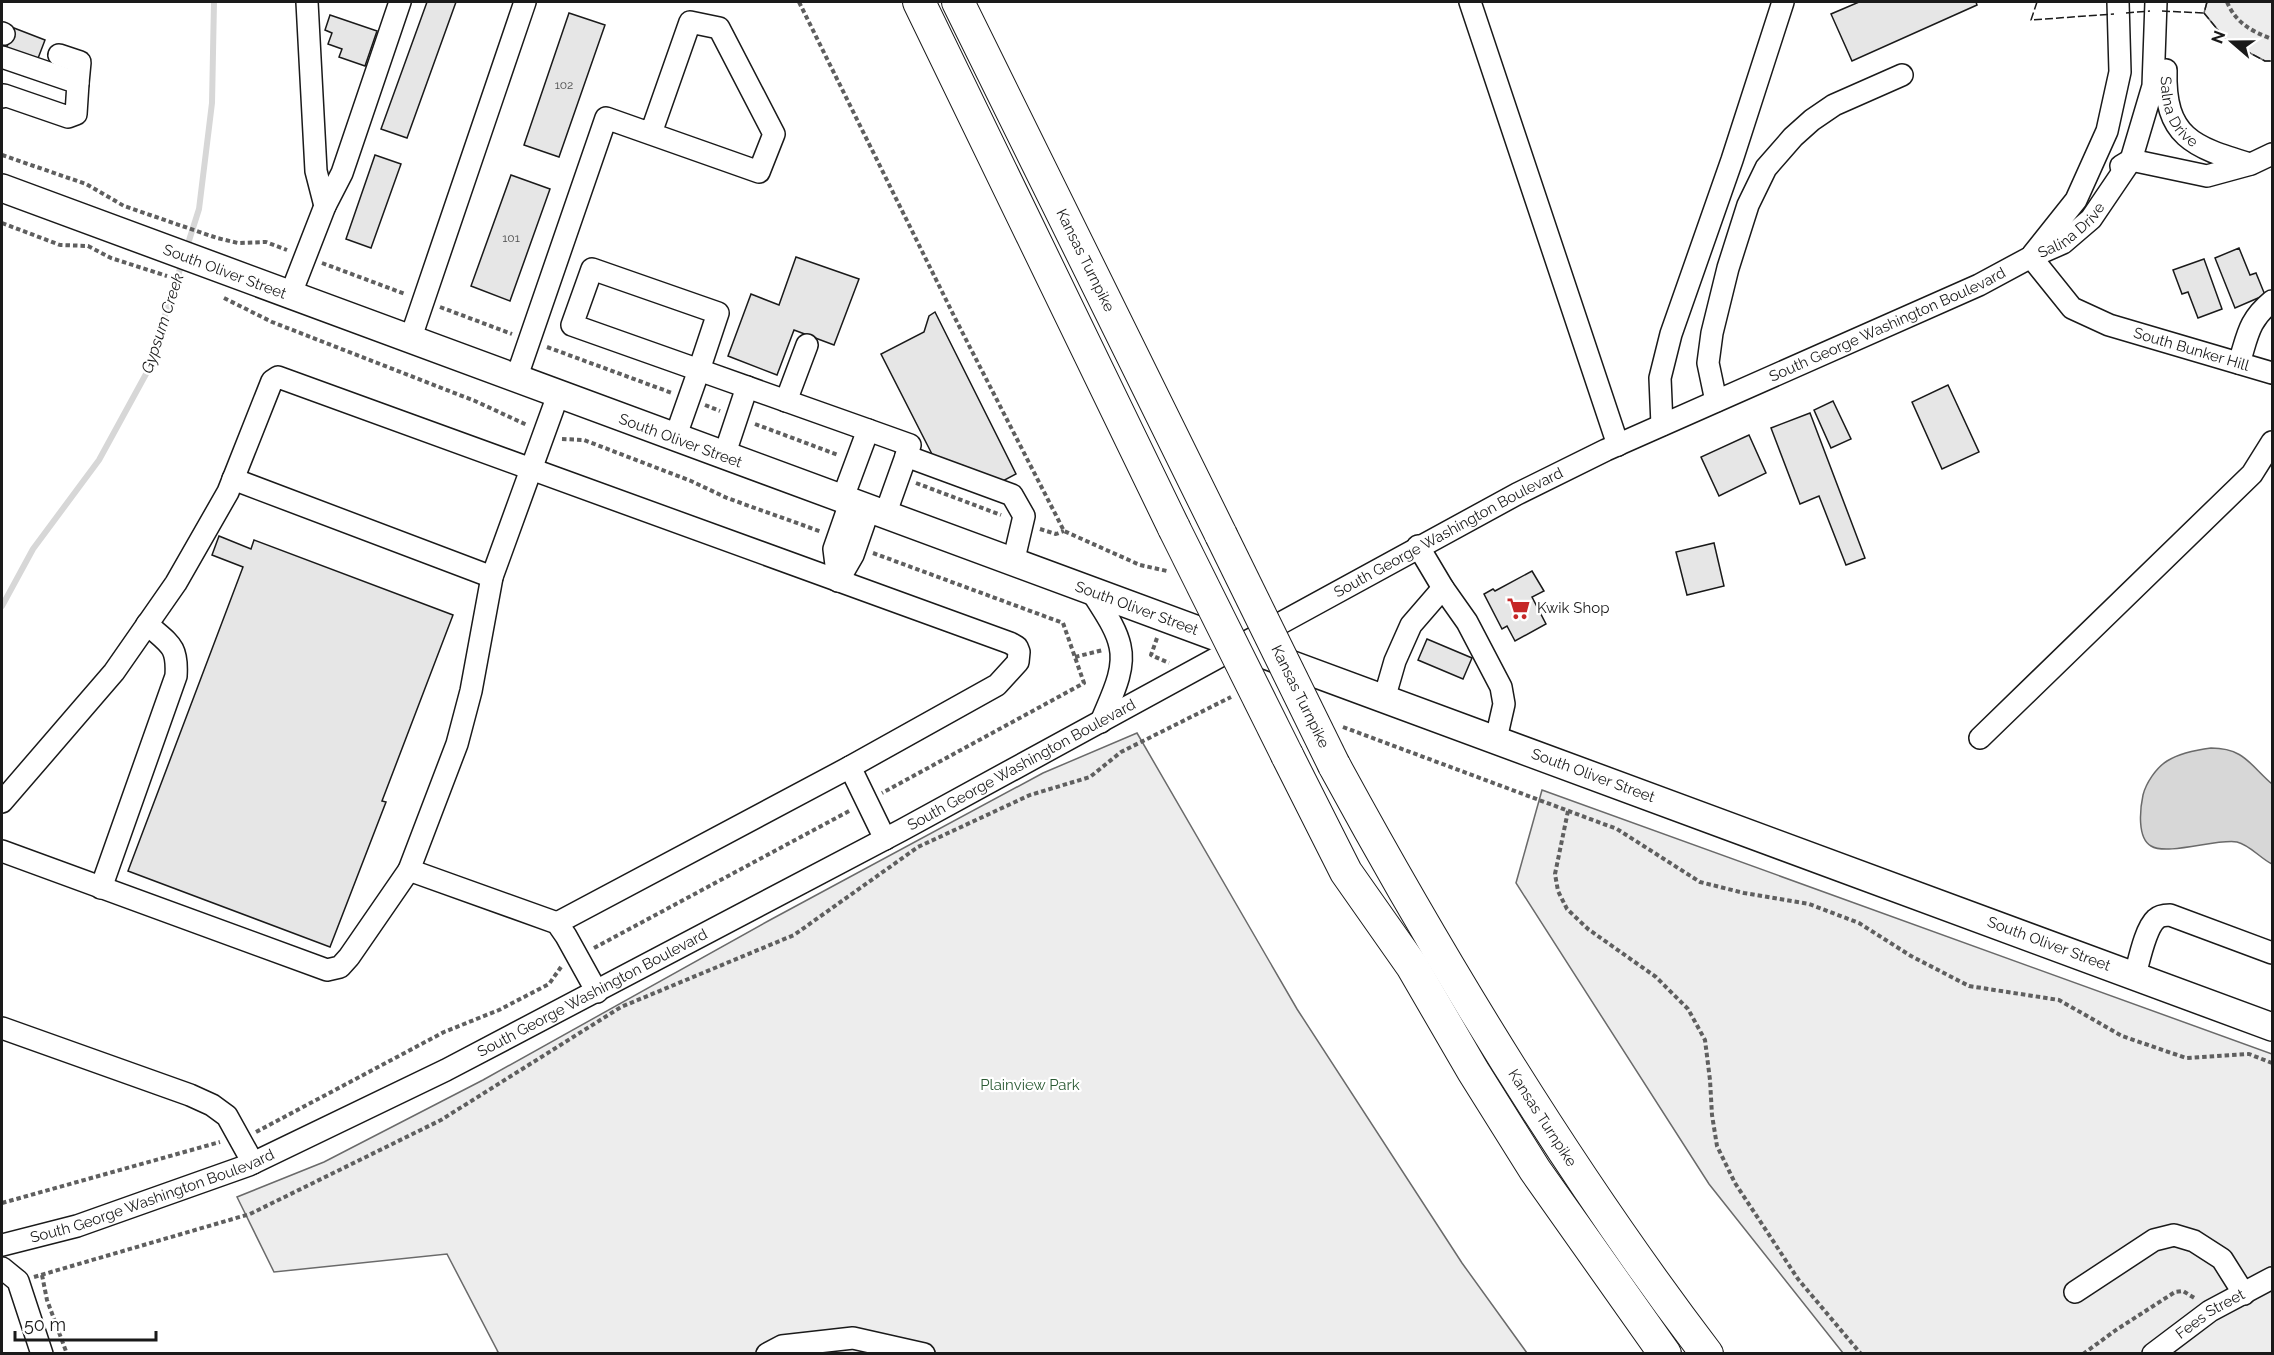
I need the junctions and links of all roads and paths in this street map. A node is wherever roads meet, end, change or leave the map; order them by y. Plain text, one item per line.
1 (307, 2) edge
2 (400, 2) edge
3 (525, 2) edge
4 (799, 2) edge
5 (919, 2) edge
6 (958, 2) edge
7 (1470, 2) edge
8 (1783, 2) edge
9 (2118, 2) edge
10 (2227, 2) edge
11 (2156, 9) edge
12 (2272, 39) edge
13 (59, 55) dead end
14 (2, 57) edge
15 (1902, 75) dead end
16 (78, 82) junction
17 (2, 97) edge
18 (2110, 115) junction
19 (651, 133) junction
20 (2272, 154) edge
21 (2, 155) edge
22 (2131, 160) junction
23 (2251, 164) junction
24 (2, 188) edge
25 (2076, 200) junction
26 (325, 206) junction
27 (2, 223) edge
28 (305, 256) junction
29 (2031, 257) junction
30 (168, 277) dead end
31 (290, 296) junction
32 (222, 297) dead end
33 (424, 300) junction
34 (2272, 301) edge
35 (410, 340) junction
36 (530, 340) junction
37 (807, 345) dead end
38 (2239, 363) junction
39 (699, 370) junction
40 (2272, 373) edge
41 (516, 379) junction
42 (747, 387) junction
43 (558, 395) junction
44 (687, 399) junction
45 (786, 401) junction
46 (1716, 401) junction
47 (737, 417) junction
48 (1662, 425) junction
49 (868, 430) junction
50 (545, 432) junction
51 (675, 438) junction
52 (2272, 442) edge
53 (1617, 445) junction
54 (724, 456) junction
55 (906, 456) junction
56 (857, 462) junction
57 (531, 470) junction
58 (897, 477) junction
59 (233, 479) junction
60 (862, 507) junction
61 (1022, 523) junction
62 (1065, 531) junction
63 (847, 542) junction
64 (1418, 546) junction
65 (1013, 563) junction
66 (1173, 573) dead end
67 (492, 577) junction
68 (837, 580) junction
69 (1443, 588) junction
70 (1092, 592) junction
71 (147, 624) junction
72 (1238, 645) junction
73 (1112, 648) dead end
74 (1153, 649) dead end
75 (1075, 657) junction
76 (1161, 660) dead end
77 (1232, 688) dead end
78 (1384, 699) junction
79 (1101, 722) junction
80 (1337, 725) dead end
81 (1980, 738) dead end
82 (1496, 739) junction
83 (850, 767) junction
84 (867, 801) junction
85 (2, 802) edge
86 (1568, 811) junction
87 (885, 839) junction
88 (2, 851) edge
89 (409, 870) junction
90 (101, 888) junction
91 (557, 923) junction
92 (2272, 953) edge
93 (578, 957) junction
94 (2134, 975) junction
95 (597, 992) junction
96 (2272, 1027) edge
97 (2, 1028) edge
98 (2272, 1063) edge
99 (240, 1136) junction
100 (253, 1163) junction
101 (2, 1203) edge
102 (2, 1245) edge
103 (10, 1275) edge
104 (42, 1275) junction
105 (2272, 1278) edge
106 (2075, 1292) dead end
107 (2244, 1294) junction
108 (2199, 1302) dead end
109 (42, 1353) edge
110 (67, 1353) edge
111 (767, 1353) edge
112 (924, 1353) edge
113 (1665, 1353) edge
114 (1707, 1353) edge
115 (1861, 1353) edge
116 (2083, 1353) edge
117 (2153, 1353) edge

1 - 26 street
2 - 26 street
3 - 33 street
4 - 62 path
5 - 113 highway, bridge
6 - 114 highway, Kansas Turnpike, bridge
7 - 53 street
8 - 48 street
9 - 18 street, Salina Drive
10 - 12 path
11 - 22 street, Salina Drive
11 - 23 street, Salna Drive
13 - 16 street
14 - 16 street
15 - 46 street
16 - 17 street
18 - 22 street
18 - 25 street, Salina Drive
19 - 19 street
19 - 36 street
20 - 23 street
21 - 28 path
22 - 23 street
22 - 25 street
22 - 29 street, Salina Drive
24 - 31 main road, South Oliver Street
25 - 29 street, Salina Drive
26 - 28 street
27 - 30 path
28 - 31 street
28 - 33 path
29 - 38 street, South Bunker Hill
29 - 46 street, South George Washington Boulevard
31 - 35 main road, South Oliver Street
32 - 50 path
33 - 35 street
33 - 36 path
34 - 38 street
35 - 41 main road, South Oliver Street
36 - 41 street
36 - 44 path
37 - 45 street
38 - 40 street, South Bunker Hill
39 - 39 street
39 - 42 street
39 - 44 street
41 - 43 main road, South Oliver Street
42 - 45 street
42 - 47 street
43 - 50 street
43 - 51 main road, South Oliver Street
44 - 47 path
44 - 51 street
45 - 49 street
46 - 48 street, South George Washington Boulevard
47 - 54 street
47 - 56 path
48 - 53 street, South George Washington Boulevard
49 - 55 street
49 - 56 street
50 - 57 street
50 - 63 path
51 - 54 main road, South Oliver Street
52 - 81 street
53 - 64 street, South George Washington Boulevard
54 - 60 main road, South Oliver Street
55 - 58 street
55 - 61 street
56 - 60 street
57 - 59 street
57 - 67 street
57 - 68 street
58 - 60 street
58 - 61 path
59 - 67 street
59 - 71 street
60 - 63 street
60 - 65 main road, South Oliver Street
61 - 62 path
61 - 65 street
62 - 66 path
63 - 68 street
63 - 75 path
64 - 69 street
64 - 72 street, South George Washington Boulevard
65 - 70 main road, South Oliver Street
67 - 89 street
68 - 83 street
69 - 78 street
69 - 82 street
70 - 72 main road, South Oliver Street
70 - 79 street
71 - 85 street
71 - 90 street
72 - 78 main road, South Oliver Street
72 - 79 street, South George Washington Boulevard
73 - 75 path
74 - 76 path
75 - 84 path
77 - 104 path
78 - 82 main road, South Oliver Street
79 - 87 street, South George Washington Boulevard
80 - 86 path
82 - 94 main road, South Oliver Street
83 - 84 street
83 - 91 street
84 - 87 street
84 - 93 path
86 - 98 path
86 - 115 path
87 - 95 street, South George Washington Boulevard
88 - 90 street
89 - 90 street
89 - 91 street
91 - 93 street
92 - 94 street
93 - 95 street
93 - 99 path
94 - 96 main road, South Oliver Street
95 - 100 street, South George Washington Boulevard
97 - 99 street
99 - 100 street
99 - 101 path
100 - 102 street, South George Washington Boulevard
103 - 104 path
103 - 109 street
104 - 110 path
105 - 107 street, Fees Street
106 - 107 street
107 - 117 street, Fees Street
108 - 116 path
111 - 112 street

